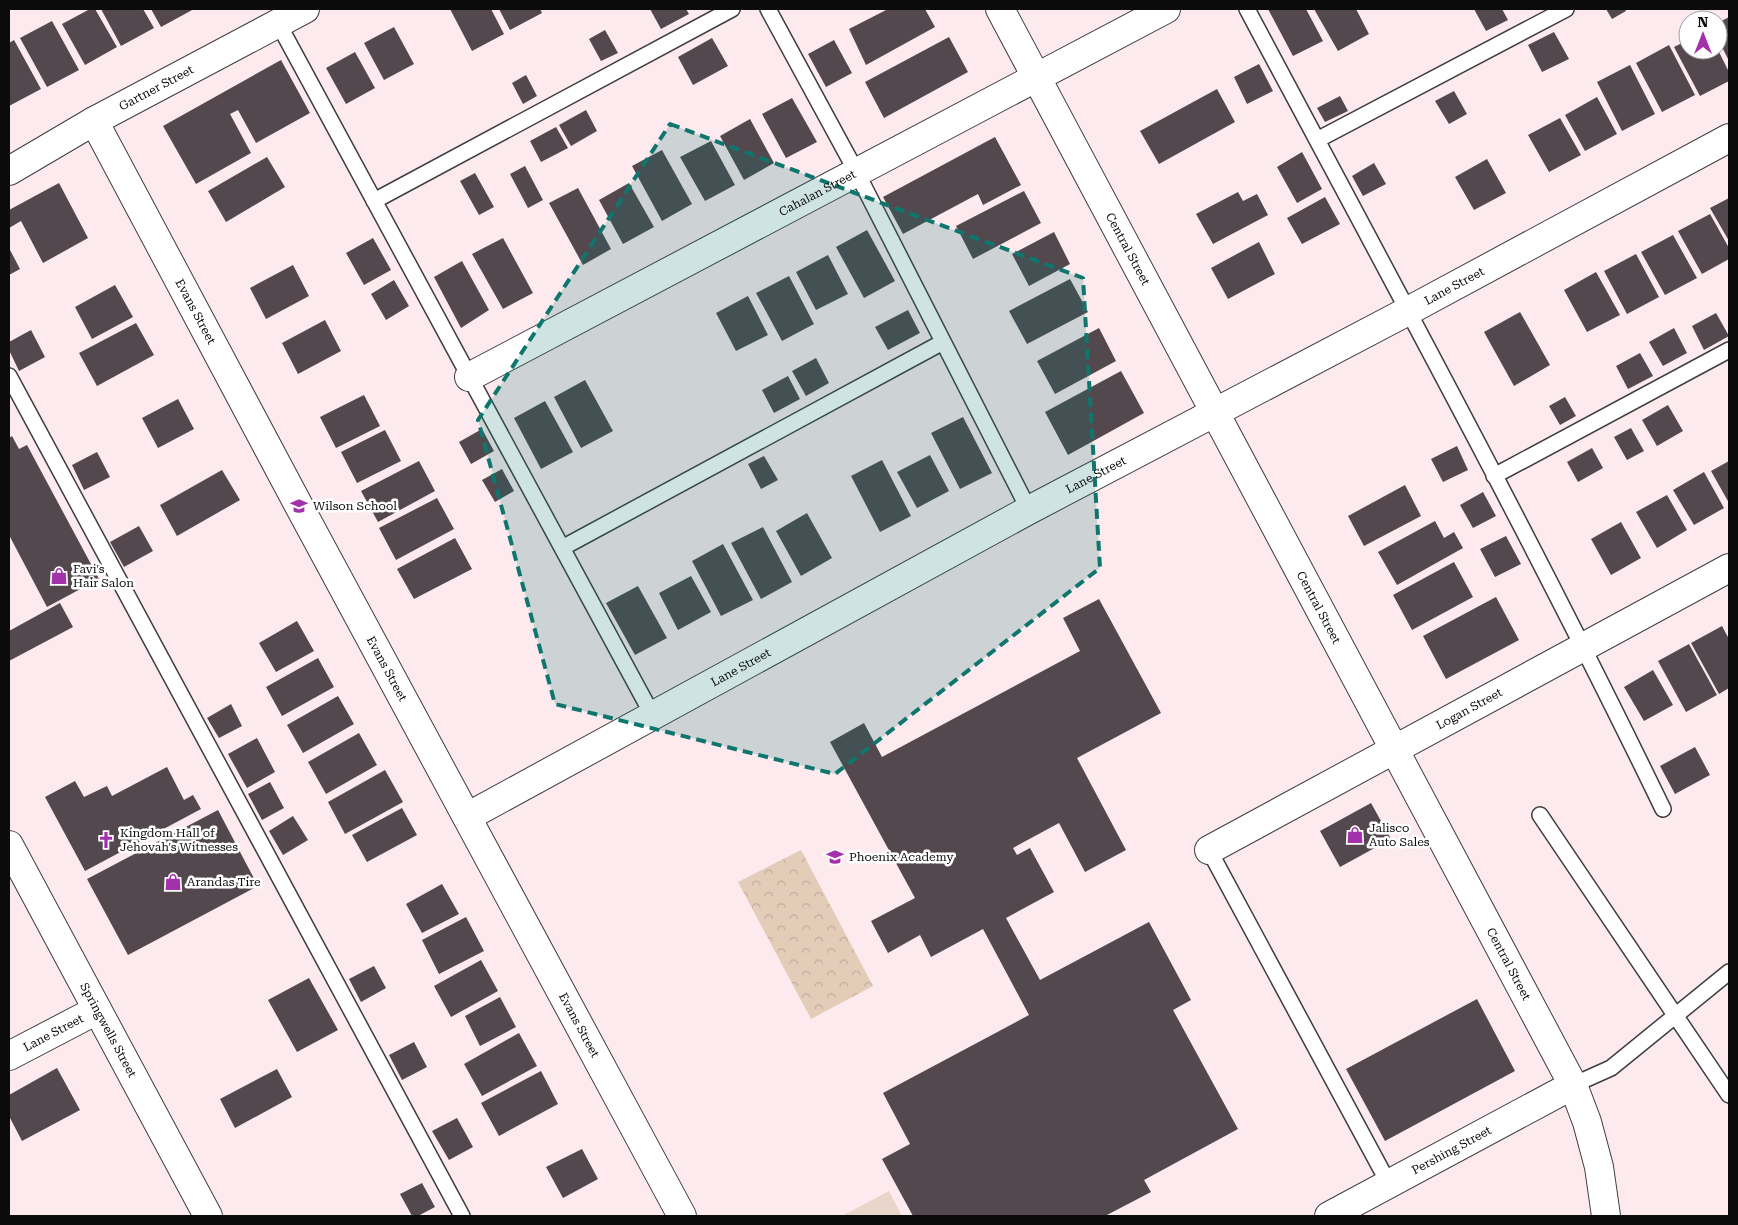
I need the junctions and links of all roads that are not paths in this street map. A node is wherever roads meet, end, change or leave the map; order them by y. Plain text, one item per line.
1 (305, 9) edge
2 (732, 9) edge
3 (768, 9) edge
4 (1000, 9) edge
5 (1166, 9) edge
6 (1247, 9) edge
7 (1566, 9) edge
8 (278, 23) junction
9 (1036, 78) junction
10 (94, 122) junction
11 (1729, 138) edge
12 (1317, 140) junction
13 (9, 171) edge
14 (857, 173) junction
15 (374, 201) junction
16 (1408, 311) junction
17 (943, 342) junction
18 (1729, 350) edge
19 (9, 376) edge
20 (469, 378) junction
21 (1215, 413) junction
22 (1494, 476) junction
23 (1029, 510) junction
24 (562, 548) junction
25 (1729, 568) edge
26 (1584, 647) junction
27 (653, 716) junction
28 (1393, 750) junction
29 (1663, 809) dead end
30 (1540, 815) dead end
31 (467, 816) junction
32 (9, 845) edge
33 (1209, 850) joint
34 (1729, 972) edge
35 (97, 1010) junction
36 (1675, 1016) junction
37 (9, 1056) edge
38 (1573, 1086) junction
39 (1729, 1095) edge
40 (1389, 1184) junction
41 (208, 1216) edge
42 (462, 1216) edge
43 (682, 1216) edge
44 (1329, 1216) edge
45 (1606, 1216) edge

1 - 8 street, Gartner Street
2 - 15 lane
3 - 14 lane
4 - 9 street, Central Street
5 - 9 street, Cahalan Street
6 - 12 lane
7 - 12 lane
8 - 10 street, Gartner Street
8 - 15 lane
9 - 14 street, Cahalan Street
9 - 21 street, Central Street
10 - 13 street, Gartner Street
10 - 31 street, Evans Street
11 - 16 street, Lane Street
12 - 16 lane
14 - 17 lane
14 - 20 street, Cahalan Street
15 - 20 lane
16 - 21 street, Lane Street
16 - 22 lane
17 - 23 lane
17 - 24 lane
18 - 22 lane
19 - 42 lane
20 - 24 lane
21 - 23 street, Lane Street
21 - 28 street, Central Street
22 - 26 lane
23 - 27 street, Lane Street
24 - 27 lane
25 - 26 street, Logan Street
26 - 28 street, Logan Street
26 - 29 lane
27 - 31 street, Lane Street
28 - 33 street, Logan Street
28 - 38 street, Central Street
30 - 36 lane
31 - 43 street, Evans Street
32 - 35 street, Springwells Street
33 - 40 lane
34 - 36 lane
35 - 37 street, Lane Street
35 - 41 street, Springwells Street
36 - 38 lane
36 - 39 lane
38 - 40 street, Pershing Street
38 - 45 street, Central Street
40 - 44 street, Pershing Street

